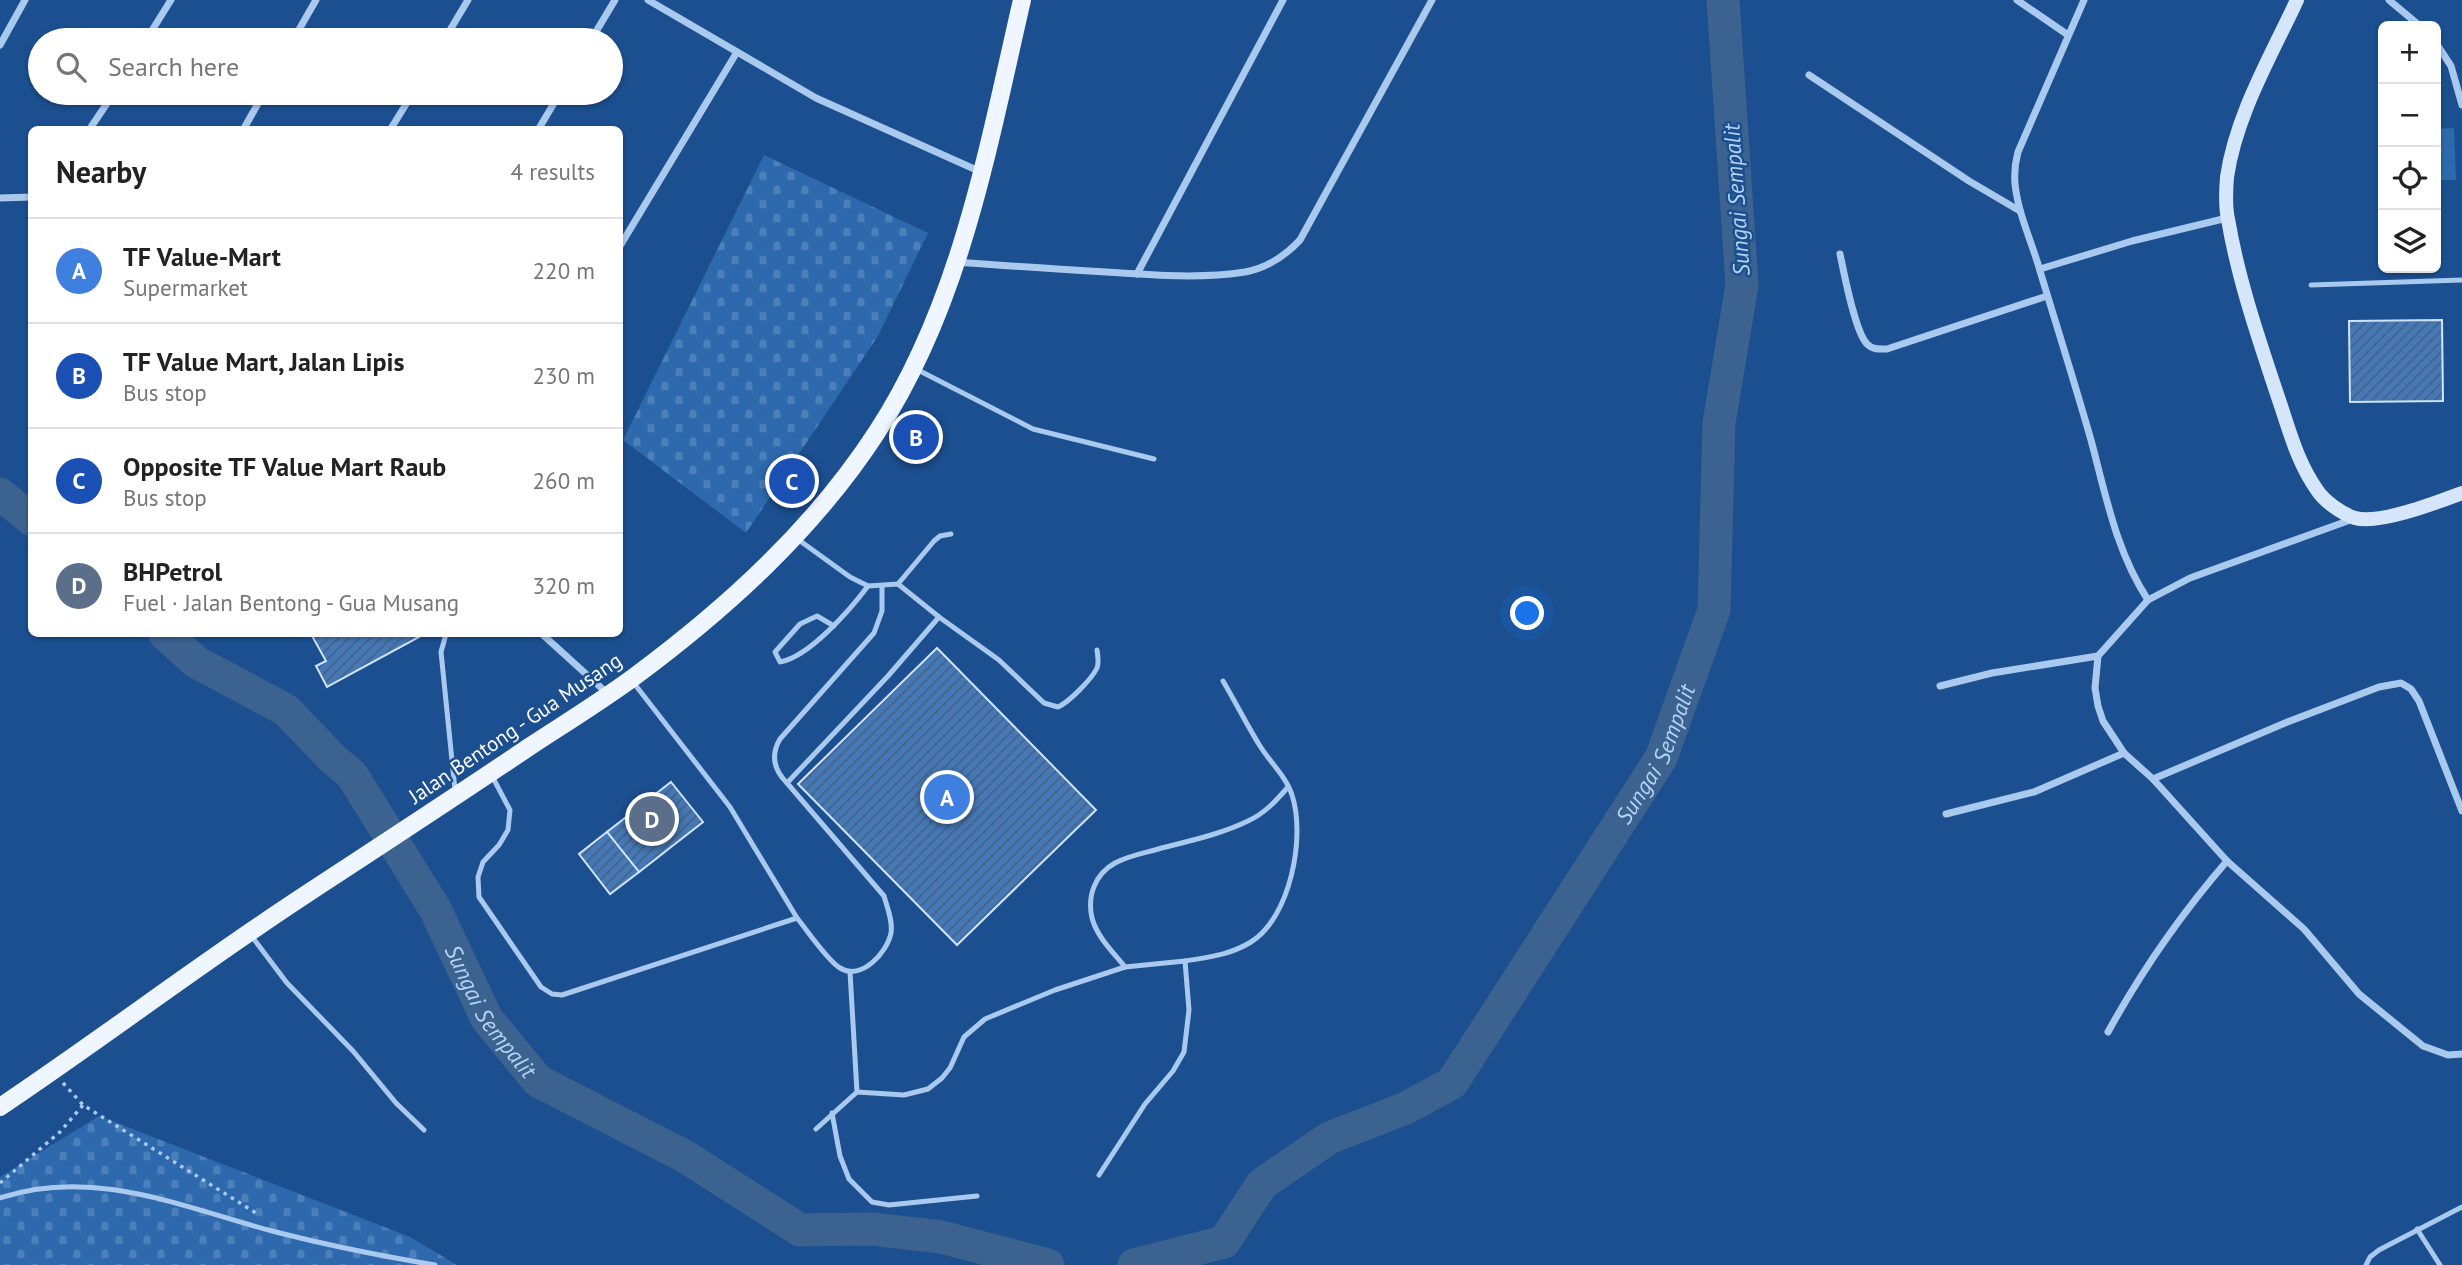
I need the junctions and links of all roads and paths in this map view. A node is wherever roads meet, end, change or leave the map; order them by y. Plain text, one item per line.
1 (25, 0) edge
2 (170, 0) edge
3 (316, 0) edge
4 (468, 0) edge
5 (615, 0) edge
6 (648, 0) edge
7 (1022, 0) edge
8 (1283, 0) edge
9 (1432, 0) edge
10 (2017, 0) edge
11 (2084, 0) edge
12 (2297, 0) edge
13 (2389, 0) edge
14 (2414, 21) edge
15 (153, 28) edge
16 (300, 28) edge
17 (451, 28) edge
18 (598, 28) edge
19 (2068, 35) junction
20 (0, 45) edge
21 (2441, 51) edge
22 (737, 52) junction
23 (1809, 75) dead end
24 (106, 105) edge
25 (257, 105) edge
26 (405, 105) edge
27 (553, 105) edge
28 (2462, 105) edge
29 (92, 126) edge
30 (245, 126) edge
31 (392, 126) edge
32 (540, 126) edge
33 (982, 173) junction
34 (28, 197) edge
35 (0, 198) edge
36 (2020, 211) junction
37 (2227, 218) junction
38 (623, 241) edge
39 (1840, 254) dead end
40 (956, 262) junction
41 (2040, 269) junction
42 (1137, 274) junction
43 (2462, 280) edge
44 (2311, 285) dead end
45 (2047, 296) junction
46 (914, 368) junction
47 (1154, 459) dead end
48 (2462, 493) edge
49 (2356, 519) junction
50 (951, 534) dead end
51 (793, 536) junction
52 (898, 584) junction
53 (868, 586) junction
54 (882, 587) junction
55 (2148, 600) junction
56 (939, 617) junction
57 (834, 626) junction
58 (445, 637) edge
59 (545, 637) edge
60 (1097, 650) dead end
61 (2098, 656) junction
62 (631, 680) junction
63 (1223, 681) dead end
64 (1940, 686) dead end
65 (608, 695) junction
66 (2124, 753) junction
67 (491, 773) junction
68 (2153, 779) junction
69 (787, 783) junction
70 (1288, 787) junction
71 (456, 797) junction
72 (2462, 811) edge
73 (1946, 814) dead end
74 (2227, 861) junction
75 (797, 918) junction
76 (248, 932) junction
77 (1185, 961) junction
78 (1125, 967) junction
79 (850, 972) junction
80 (2108, 1032) dead end
81 (2462, 1054) edge
82 (53, 1071) junction
83 (857, 1092) junction
84 (83, 1105) junction
85 (0, 1107) edge
86 (832, 1113) junction
87 (816, 1129) dead end
88 (424, 1130) dead end
89 (1099, 1175) dead end
90 (0, 1183) edge
91 (977, 1196) dead end
92 (0, 1198) edge
93 (2462, 1207) edge
94 (260, 1214) dead end
95 (2417, 1229) junction
96 (435, 1265) edge
97 (2366, 1265) edge
98 (2440, 1265) edge

1 - 20 street
2 - 15 street
3 - 16 street
4 - 17 street
5 - 18 street
6 - 22 street
7 - 33 main road, Jalan Bentong - Gua Musang
8 - 42 street
9 - 42 street
10 - 19 street
11 - 19 street
12 - 37 street
13 - 14 street
19 - 36 street
21 - 28 street
22 - 33 street
22 - 38 street
23 - 36 street
24 - 29 street
25 - 30 street
26 - 31 street
27 - 32 street
33 - 40 main road, Jalan Bentong - Gua Musang
34 - 35 street
36 - 41 street
37 - 41 street
37 - 49 street
39 - 45 street
40 - 42 street
40 - 46 main road, Jalan Bentong - Gua Musang
41 - 45 street
43 - 44 lane
45 - 55 street
46 - 47 lane
46 - 51 main road, Jalan Bentong - Gua Musang
48 - 49 street
49 - 55 street
50 - 52 lane
51 - 53 lane
51 - 62 main road, Jalan Bentong - Gua Musang
52 - 54 lane
52 - 56 lane
53 - 54 lane
53 - 57 lane
54 - 69 lane
55 - 61 street
56 - 60 lane
56 - 69 lane
57 - 57 lane
58 - 71 lane
59 - 65 street
61 - 64 street
61 - 66 street
62 - 65 main road, Jalan Bentong - Gua Musang
62 - 75 lane
63 - 70 lane
65 - 67 main road, Jalan Bentong - Gua Musang
66 - 68 street
66 - 73 street
67 - 71 main road, Jalan Bentong - Gua Musang
67 - 75 lane
68 - 72 street
68 - 74 street
69 - 79 lane
70 - 77 lane
70 - 78 lane
71 - 76 main road, Jalan Bentong - Gua Musang
74 - 80 street
74 - 81 street
75 - 79 lane
76 - 82 main road, Jalan Bentong - Gua Musang
76 - 88 lane
77 - 78 lane
77 - 89 lane
78 - 83 lane
79 - 83 lane
82 - 84 path
82 - 85 main road, Jalan Bentong - Gua Musang
83 - 86 lane
84 - 90 path
84 - 94 path
86 - 87 lane
86 - 91 lane
92 - 96 lane
93 - 95 lane
95 - 97 lane
95 - 98 lane

